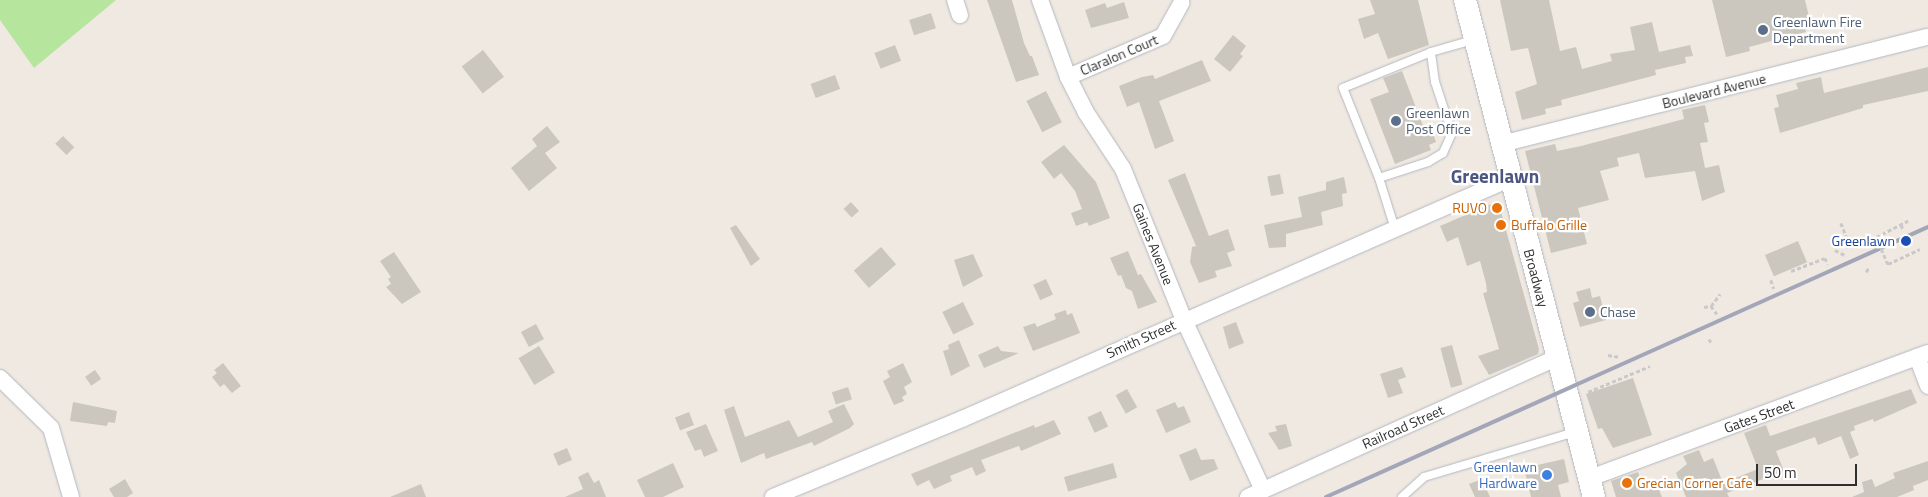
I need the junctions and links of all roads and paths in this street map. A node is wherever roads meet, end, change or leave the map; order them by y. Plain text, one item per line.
1 (1040, 0) edge
2 (1465, 0) edge
3 (1182, 3) dead end
4 (1928, 37) edge
5 (1474, 39) junction
6 (1430, 52) junction
7 (1068, 76) junction
8 (1501, 144) junction
9 (1379, 178) junction
10 (1510, 180) junction
11 (1908, 221) dead end
12 (1841, 223) dead end
13 (1901, 225) junction
14 (1395, 229) junction
15 (1904, 230) dead end
16 (1849, 243) dead end
17 (1912, 248) dead end
18 (1920, 249) dead end
19 (1835, 250) dead end
20 (1914, 252) junction
21 (1846, 256) dead end
22 (1828, 264) dead end
23 (1869, 267) dead end
24 (1791, 271) dead end
25 (1866, 272) dead end
26 (1771, 280) dead end
27 (1774, 289) dead end
28 (1720, 294) dead end
29 (1711, 306) junction
30 (1704, 307) dead end
31 (1717, 314) dead end
32 (1184, 320) junction
33 (1608, 355) dead end
34 (1922, 355) edge
35 (1558, 357) junction
36 (1621, 357) dead end
37 (1650, 366) dead end
38 (0, 378) edge
39 (1928, 386) edge
40 (1588, 392) dead end
41 (1579, 431) junction
42 (1592, 488) edge
43 (1263, 490) junction
44 (71, 497) edge
45 (773, 497) edge
46 (1248, 497) edge
47 (1402, 497) edge

1 - 7 street, Gaines Avenue
2 - 5 main road, Broadway
3 - 7 street, Claralon Court
4 - 8 street, Boulevard Avenue
5 - 6 lane
5 - 8 main road, Broadway
6 - 9 lane
6 - 9 lane
7 - 32 street, Gaines Avenue
8 - 10 main road, Broadway
9 - 14 lane
10 - 14 street, Smith Street
10 - 35 main road, Broadway
11 - 13 path
12 - 16 path
13 - 15 path
13 - 20 path, bridge
14 - 32 street, Smith Street
17 - 20 path
18 - 20 path
19 - 21 path
22 - 24 path
23 - 25 path
26 - 27 path
28 - 29 path
29 - 30 path
29 - 31 path
32 - 43 street, Gaines Avenue
32 - 45 street, Smith Street
33 - 36 path
34 - 39 street
34 - 42 street, Gates Street
35 - 41 main road, Broadway
35 - 43 street, Railroad Street
37 - 40 path
38 - 44 street
41 - 42 main road, Broadway
41 - 47 lane
43 - 46 street, Railroad Street

